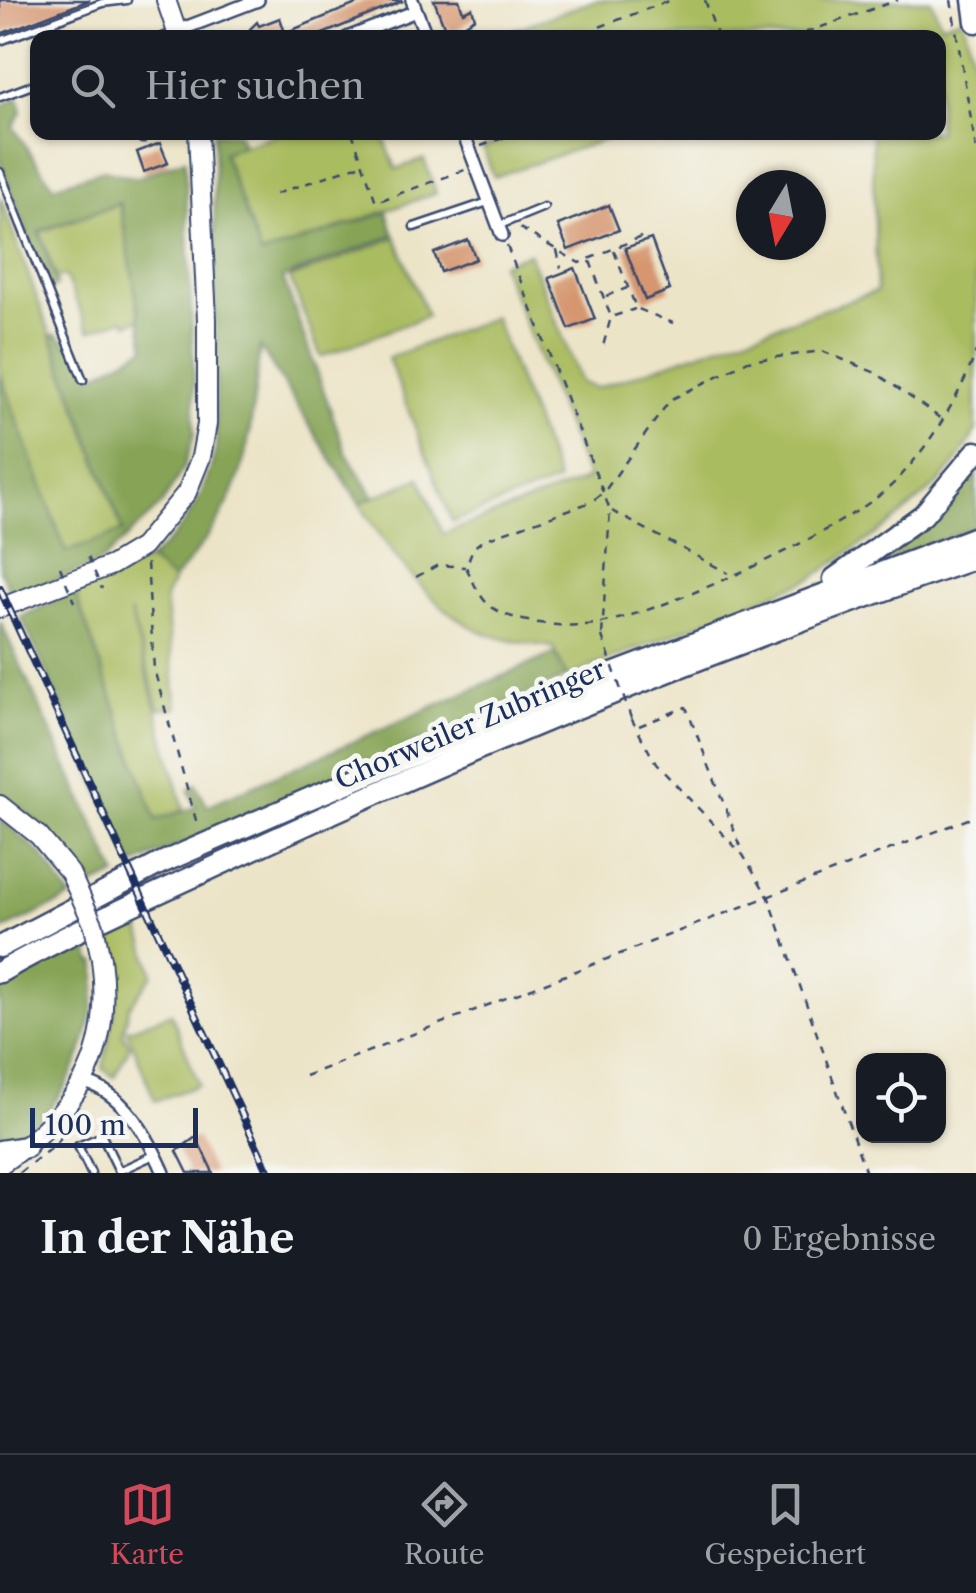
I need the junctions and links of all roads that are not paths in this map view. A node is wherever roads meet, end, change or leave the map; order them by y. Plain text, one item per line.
1 (127, 0) edge
2 (166, 0) edge
3 (258, 0) edge
4 (973, 0) edge
5 (110, 1) edge
6 (237, 4) edge
7 (414, 5) edge
8 (976, 22) edge
9 (30, 30) edge
10 (30, 30) edge
11 (171, 30) edge
12 (182, 30) edge
13 (363, 30) edge
14 (424, 30) edge
15 (0, 41) edge
16 (30, 86) edge
17 (0, 97) edge
18 (198, 140) edge
19 (466, 140) edge
20 (0, 172) edge
21 (490, 202) junction
22 (544, 207) dead end
23 (414, 228) dead end
24 (500, 230) joint
25 (82, 380) dead end
26 (976, 452) edge
27 (976, 537) edge
28 (976, 558) edge
29 (790, 606) junction
30 (0, 608) edge
31 (0, 805) edge
32 (26, 934) junction
33 (0, 938) edge
34 (0, 947) edge
35 (3, 971) edge
36 (83, 1082) junction
37 (26, 1147) junction
38 (0, 1151) edge
39 (156, 1154) junction
40 (0, 1165) edge
41 (91, 1173) edge
42 (164, 1173) edge

1 - 5 lane
2 - 11 street
3 - 6 street
4 - 8 highway
5 - 9 lane
6 - 12 street
7 - 13 street
7 - 14 street
10 - 15 lane
16 - 17 lane
18 - 30 street
19 - 21 street
20 - 25 lane
21 - 23 lane
21 - 24 street
22 - 24 lane
26 - 29 highway, Chorweiler Zubringer
27 - 29 highway, Chorweiler Zubringer
28 - 35 highway, Chorweiler Zubringer
29 - 32 highway, Chorweiler Zubringer
31 - 36 street, bridge
32 - 33 highway
32 - 34 highway, Chorweiler Zubringer
36 - 37 street
36 - 39 street
37 - 38 highway
37 - 40 street
39 - 41 lane
39 - 42 street

